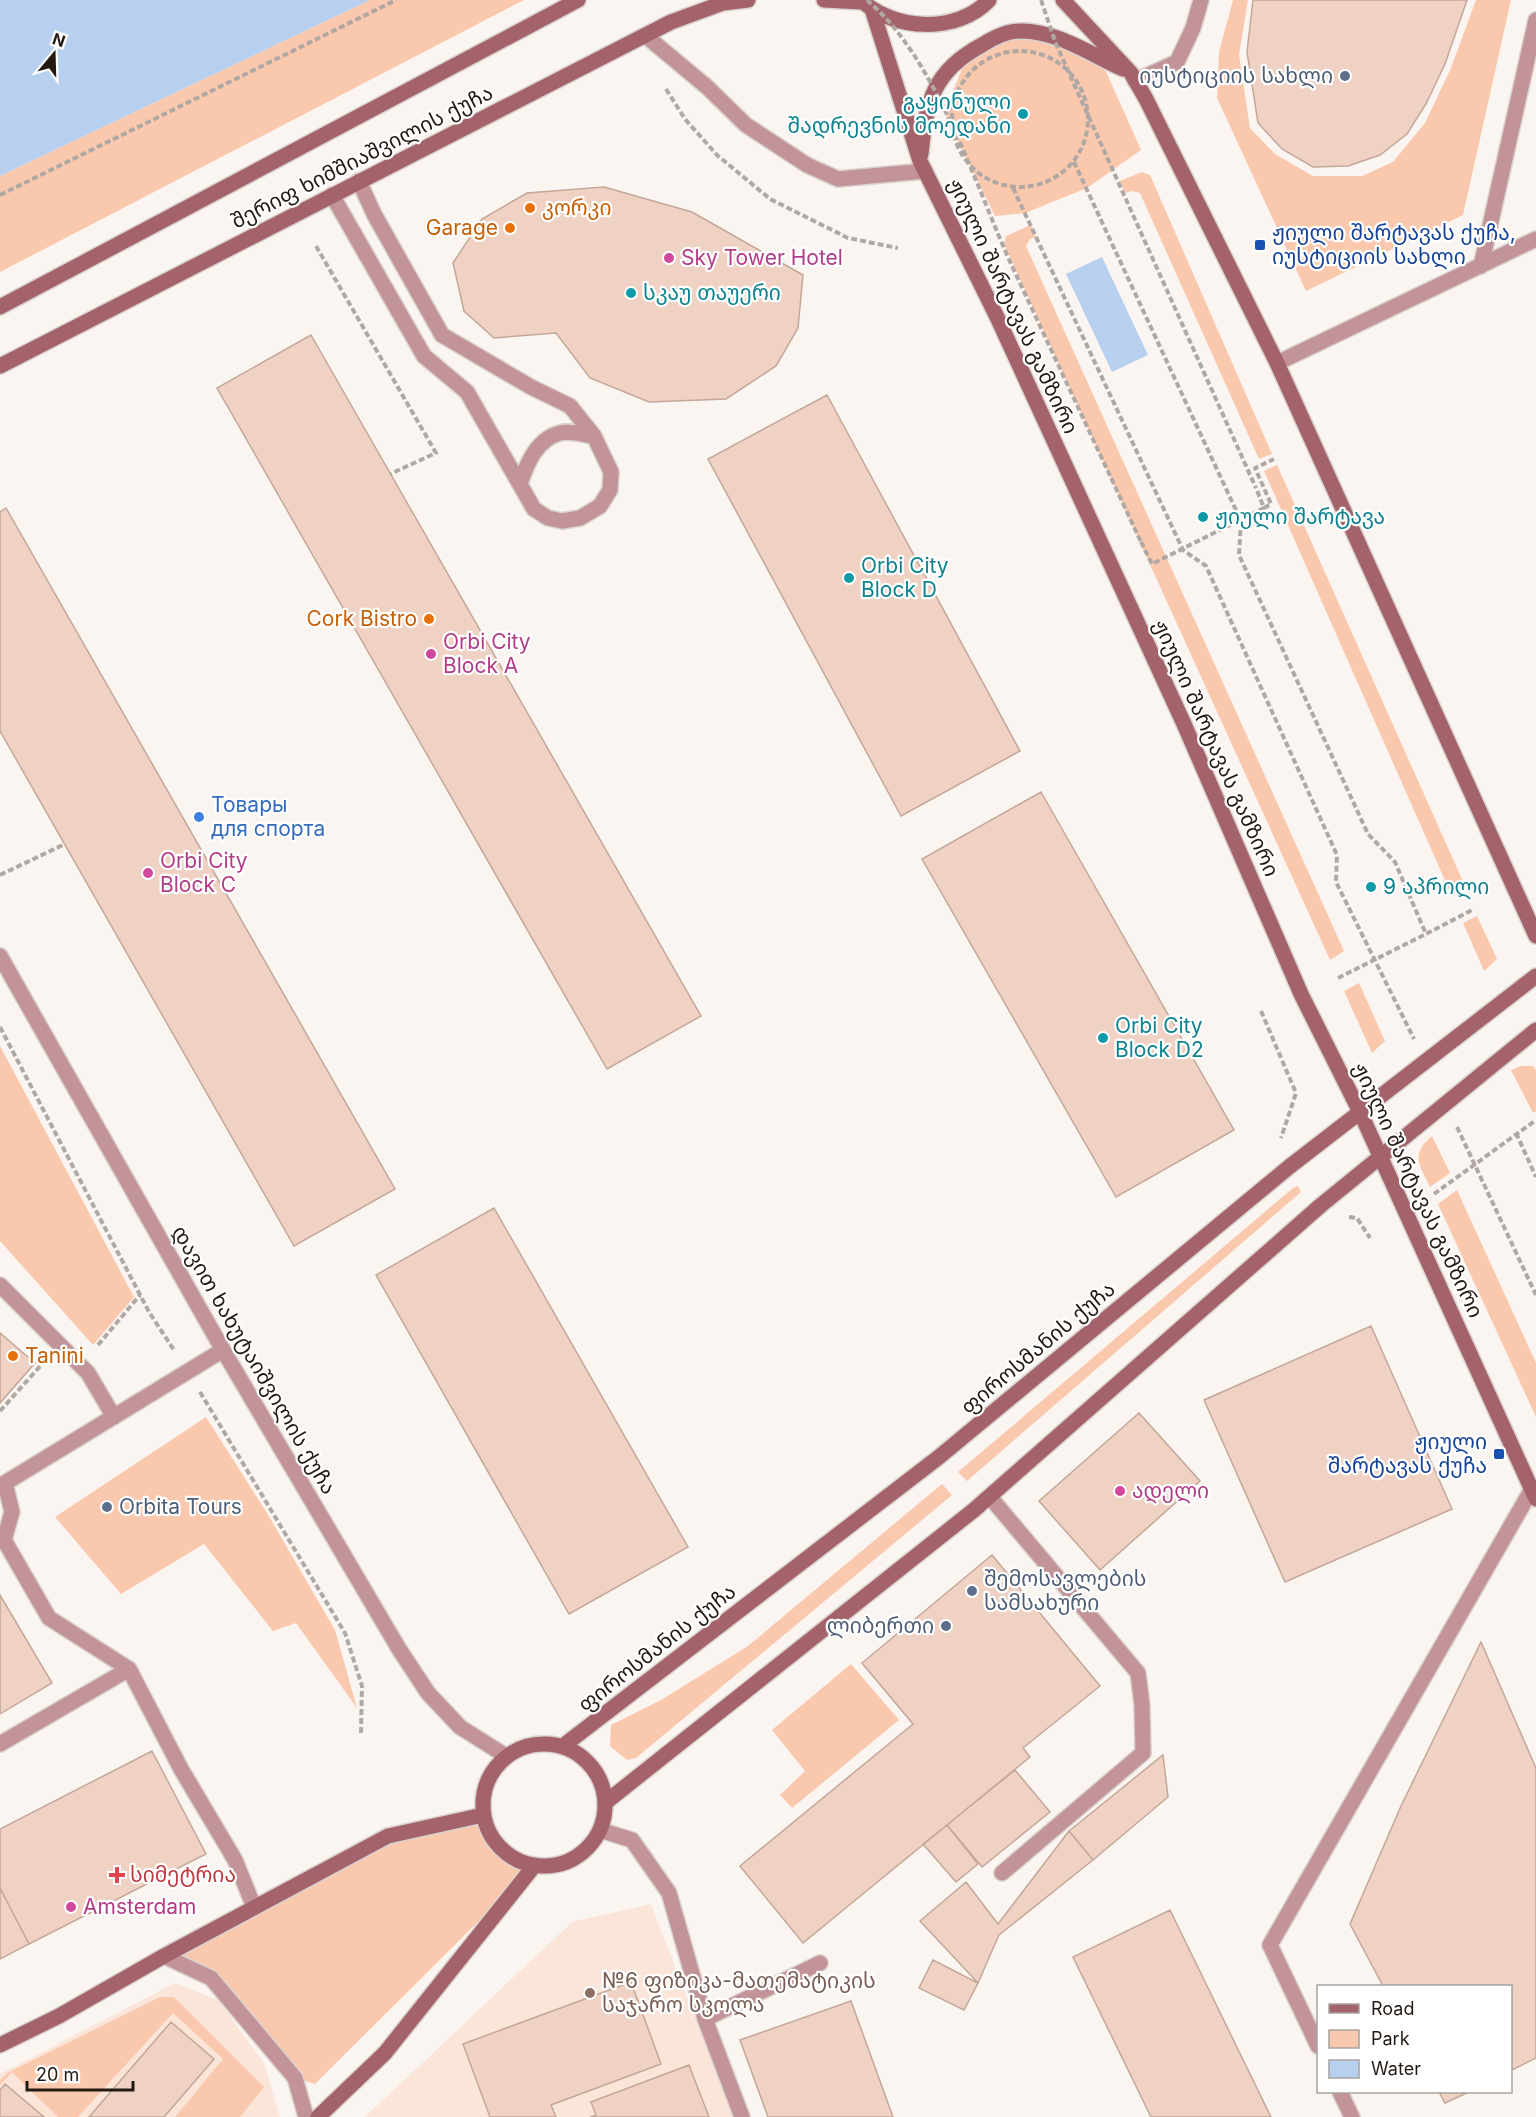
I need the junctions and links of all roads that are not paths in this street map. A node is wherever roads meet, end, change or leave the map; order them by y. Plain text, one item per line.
1 (578, 0) edge
2 (747, 0) edge
3 (824, 0) edge
4 (989, 0) edge
5 (1064, 0) edge
6 (1202, 0) edge
7 (865, 3) edge
8 (1536, 20) edge
9 (646, 36) junction
10 (1133, 77) junction
11 (923, 166) junction
12 (359, 182) junction
13 (332, 195) junction
14 (1536, 239) edge
15 (1480, 266) junction
16 (0, 307) edge
17 (1277, 363) junction
18 (0, 366) edge
19 (594, 436) junction
20 (520, 484) junction
21 (1536, 936) edge
22 (0, 956) edge
23 (4, 972) edge
24 (1536, 976) edge
25 (1536, 1030) edge
26 (1361, 1114) junction
27 (1380, 1155) junction
28 (0, 1285) edge
29 (222, 1350) junction
30 (114, 1417) junction
31 (2, 1483) edge
32 (1534, 1494) edge
33 (990, 1497) junction
34 (2, 1541) edge
35 (129, 1669) junction
36 (0, 1744) edge
37 (563, 1746) junction
38 (506, 1756) junction
39 (606, 1802) junction
40 (483, 1815) junction
41 (600, 1830) junction
42 (534, 1866) junction
43 (1002, 1873) dead end
44 (254, 1907) junction
45 (164, 1956) junction
46 (820, 1963) dead end
47 (705, 2019) junction
48 (1317, 2044) edge
49 (0, 2045) edge
50 (1341, 2093) edge
51 (306, 2117) edge
52 (318, 2117) edge
53 (742, 2117) edge
54 (1352, 2117) edge

1 - 16 main road, შერიფ ხიმშიაშვილის ქუჩა
2 - 9 main road, შერიფ ხიმშიაშვილის ქუჩა
3 - 7 main road
4 - 7 main road
5 - 10 main road
6 - 10 street
7 - 11 main road, ჟიული შარტავას გამზირი
8 - 15 street
9 - 11 street
9 - 12 main road, შერიფ ხიმშიაშვილის ქუჩა
10 - 11 main road
10 - 17 main road
11 - 26 main road, ჟიული შარტავას გამზირი
12 - 13 main road, შერიფ ხიმშიაშვილის ქუჩა
12 - 19 street
13 - 18 main road, შერიფ ხიმშიაშვილის ქუჩა
13 - 20 street
14 - 15 street
15 - 17 street
17 - 21 main road
19 - 20 street
19 - 20 street
22 - 23 street, დავით ხახუტაიშვილის ქუჩა
23 - 29 street, დავით ხახუტაიშვილის ქუჩა
24 - 26 main road, ფიროსმანის ქუჩა
25 - 27 main road
26 - 27 main road, ჟიული შარტავას გამზირი
26 - 37 main road, ფიროსმანის ქუჩა
27 - 32 main road, ჟიული შარტავას გამზირი
27 - 33 main road
28 - 30 street
29 - 30 street
29 - 38 street, დავით ხახუტაიშვილის ქუჩა
30 - 31 street
31 - 34 street
32 - 48 street
33 - 39 main road
33 - 43 street
34 - 35 street
35 - 36 street
35 - 44 street
37 - 38 main road
37 - 39 main road
38 - 40 main road
39 - 41 main road
40 - 42 main road
40 - 44 main road
41 - 42 main road
41 - 47 street
42 - 52 main road
44 - 45 main road
45 - 49 main road
45 - 51 street
46 - 47 street
47 - 53 street
50 - 54 street

